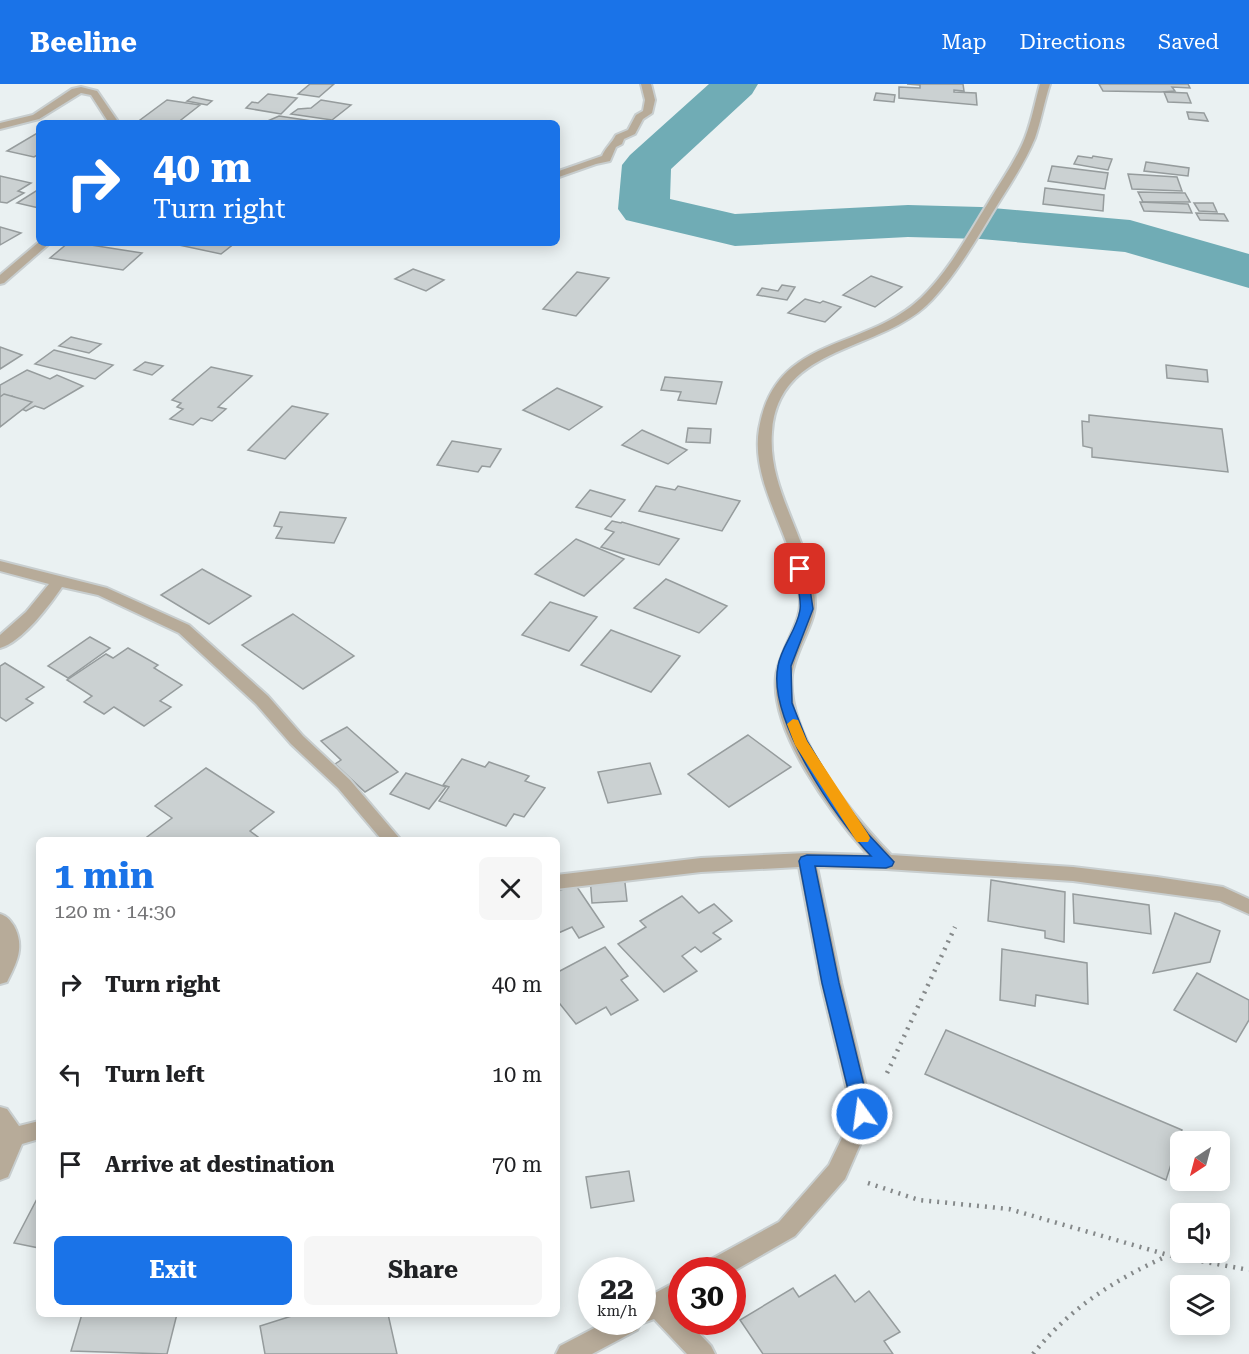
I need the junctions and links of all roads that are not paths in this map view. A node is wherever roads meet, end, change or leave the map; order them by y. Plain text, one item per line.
1 (646, 84) edge
2 (1045, 84) edge
3 (112, 120) edge
4 (0, 126) edge
5 (560, 174) edge
6 (41, 246) edge
7 (0, 281) edge
8 (0, 566) edge
9 (58, 582) junction
10 (0, 643) edge
11 (389, 837) edge
12 (807, 861) junction
13 (886, 862) junction
14 (560, 882) edge
15 (1249, 907) edge
16 (0, 921) edge
17 (0, 976) edge
18 (0, 1116) edge
19 (36, 1131) edge
20 (7, 1137) edge
21 (0, 1170) edge
22 (737, 1257) edge
23 (656, 1315) edge
24 (604, 1335) edge
25 (568, 1354) edge
26 (703, 1354) edge

1 - 5 street
2 - 13 street
3 - 4 street
6 - 7 street
8 - 9 street
9 - 10 street
9 - 11 street
12 - 13 street
12 - 14 street
12 - 22 street
13 - 15 street
16 - 17 street
18 - 20 street
19 - 20 street
20 - 21 street
23 - 26 street
24 - 25 street

